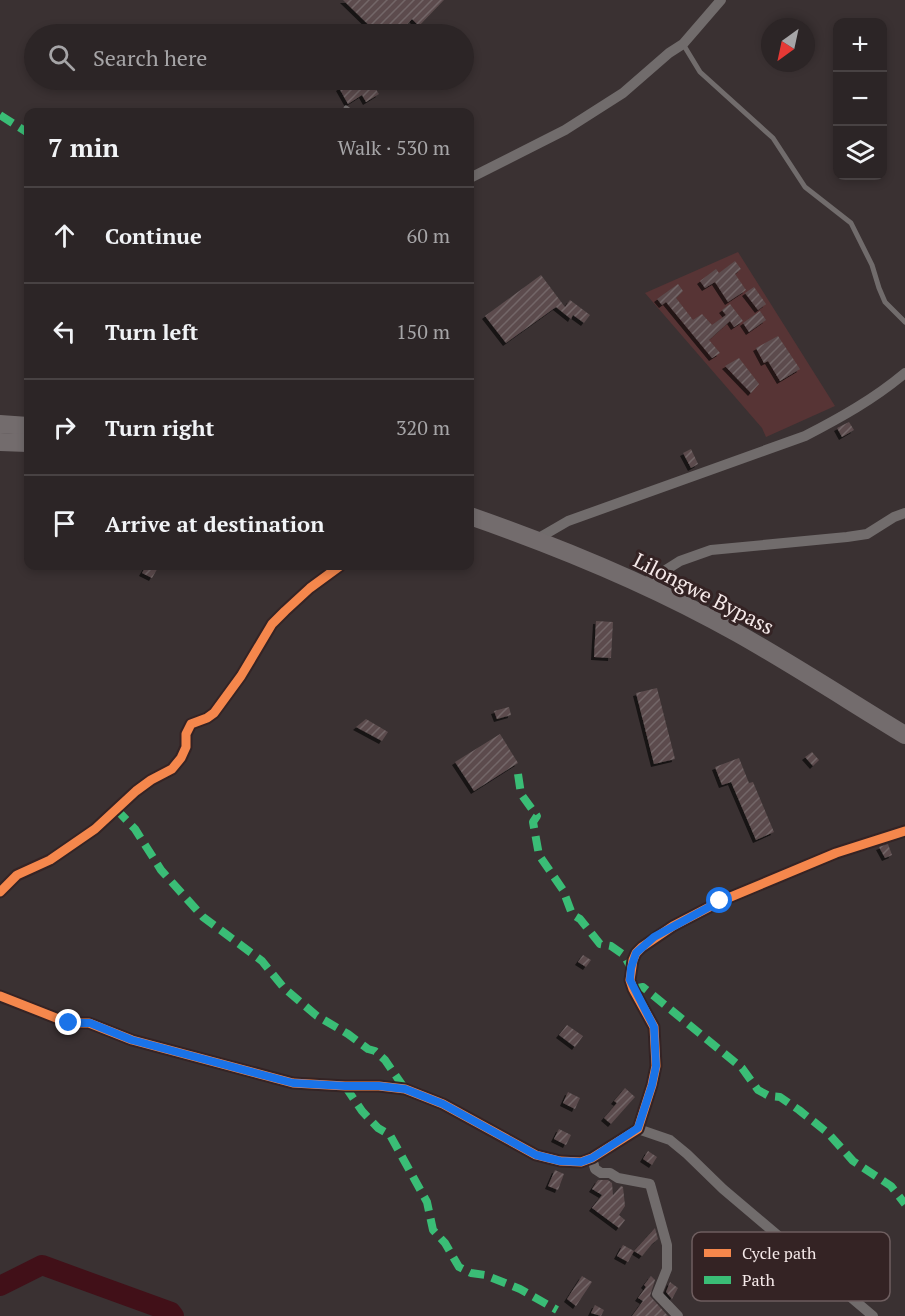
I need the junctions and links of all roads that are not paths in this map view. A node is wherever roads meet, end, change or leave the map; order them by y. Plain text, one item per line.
1 (721, 0) edge
2 (683, 44) junction
3 (474, 176) edge
4 (905, 322) edge
5 (905, 373) edge
6 (0, 424) edge
7 (24, 426) edge
8 (0, 442) edge
9 (24, 443) edge
10 (905, 513) edge
11 (474, 517) edge
12 (537, 539) junction
13 (335, 570) edge
14 (642, 585) junction
15 (905, 735) edge
16 (905, 831) edge
17 (1, 890) edge
18 (0, 996) edge
19 (638, 1128) junction
20 (592, 1158) junction
21 (774, 1232) edge
22 (855, 1301) edge
23 (678, 1316) edge
24 (873, 1316) edge

1 - 2 street
2 - 3 street
2 - 4 lane
5 - 12 street
6 - 7 main road
8 - 9 main road
10 - 14 street
11 - 12 main road, Lilongwe Bypass
12 - 14 main road, Lilongwe Bypass
13 - 17 street
14 - 15 main road, Lilongwe Bypass
16 - 19 street
18 - 20 street
19 - 20 street
19 - 21 street
20 - 23 street
22 - 24 street

